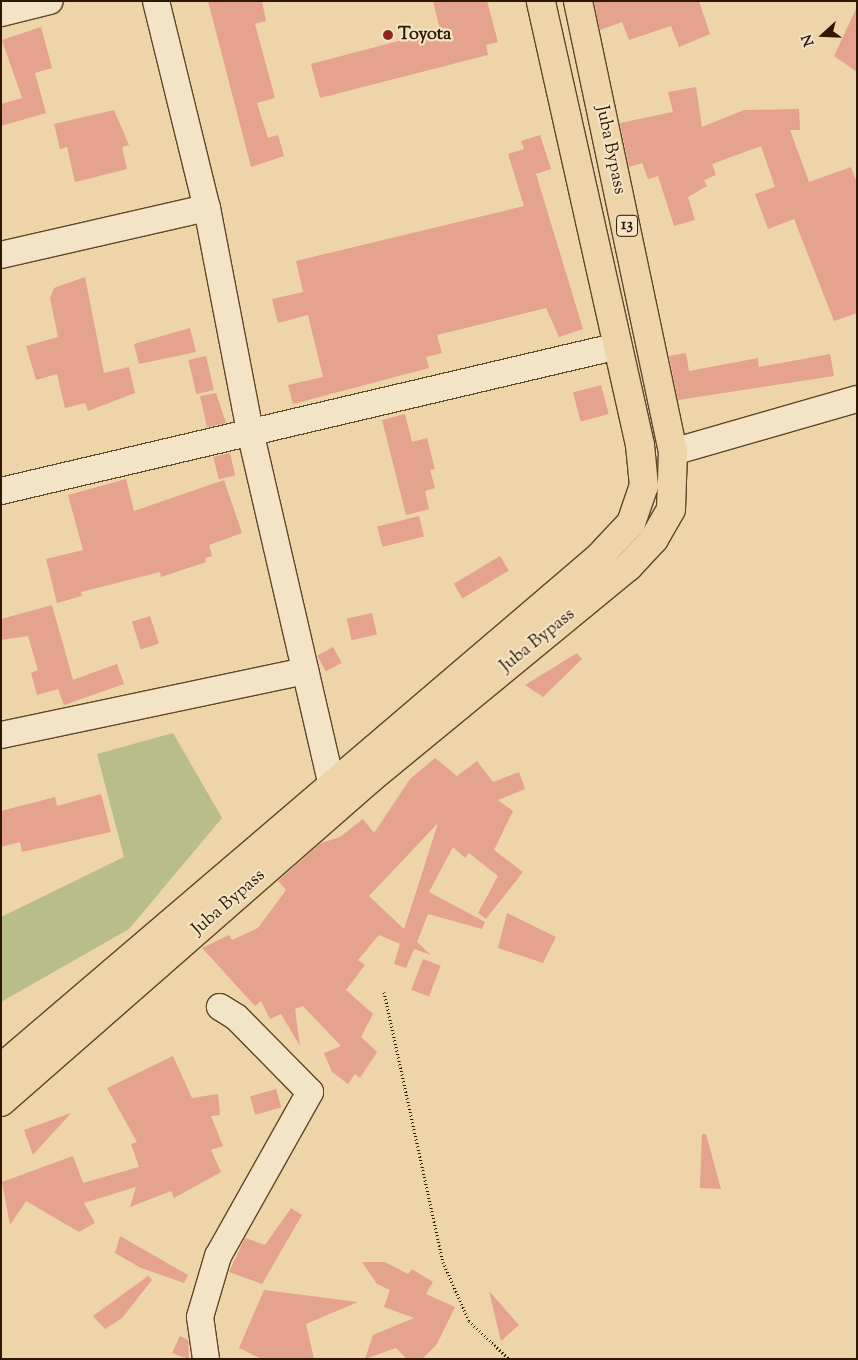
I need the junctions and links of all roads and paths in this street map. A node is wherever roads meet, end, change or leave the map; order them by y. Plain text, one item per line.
1 (50, 1) edge
2 (156, 1) edge
3 (540, 1) edge
4 (578, 1) edge
5 (1, 13) edge
6 (207, 208) junction
7 (1, 255) edge
8 (618, 346) junction
9 (857, 399) edge
10 (250, 431) junction
11 (673, 452) junction
12 (1, 492) edge
13 (305, 670) junction
14 (1, 735) edge
15 (332, 786) junction
16 (384, 992) dead end
17 (220, 1007) dead end
18 (1, 1068) edge
19 (1, 1102) edge
20 (206, 1359) edge
21 (509, 1359) edge

1 - 5 street
2 - 6 street
3 - 8 main road, Juba Bypass
4 - 11 main road, Juba Bypass / 13
6 - 7 street
6 - 10 street
8 - 10 street
8 - 15 main road, Juba Bypass
9 - 11 street
10 - 12 street
10 - 13 street
11 - 19 main road, Juba Bypass
13 - 14 street
13 - 15 street
15 - 18 main road, Juba Bypass
16 - 21 path
17 - 20 street

